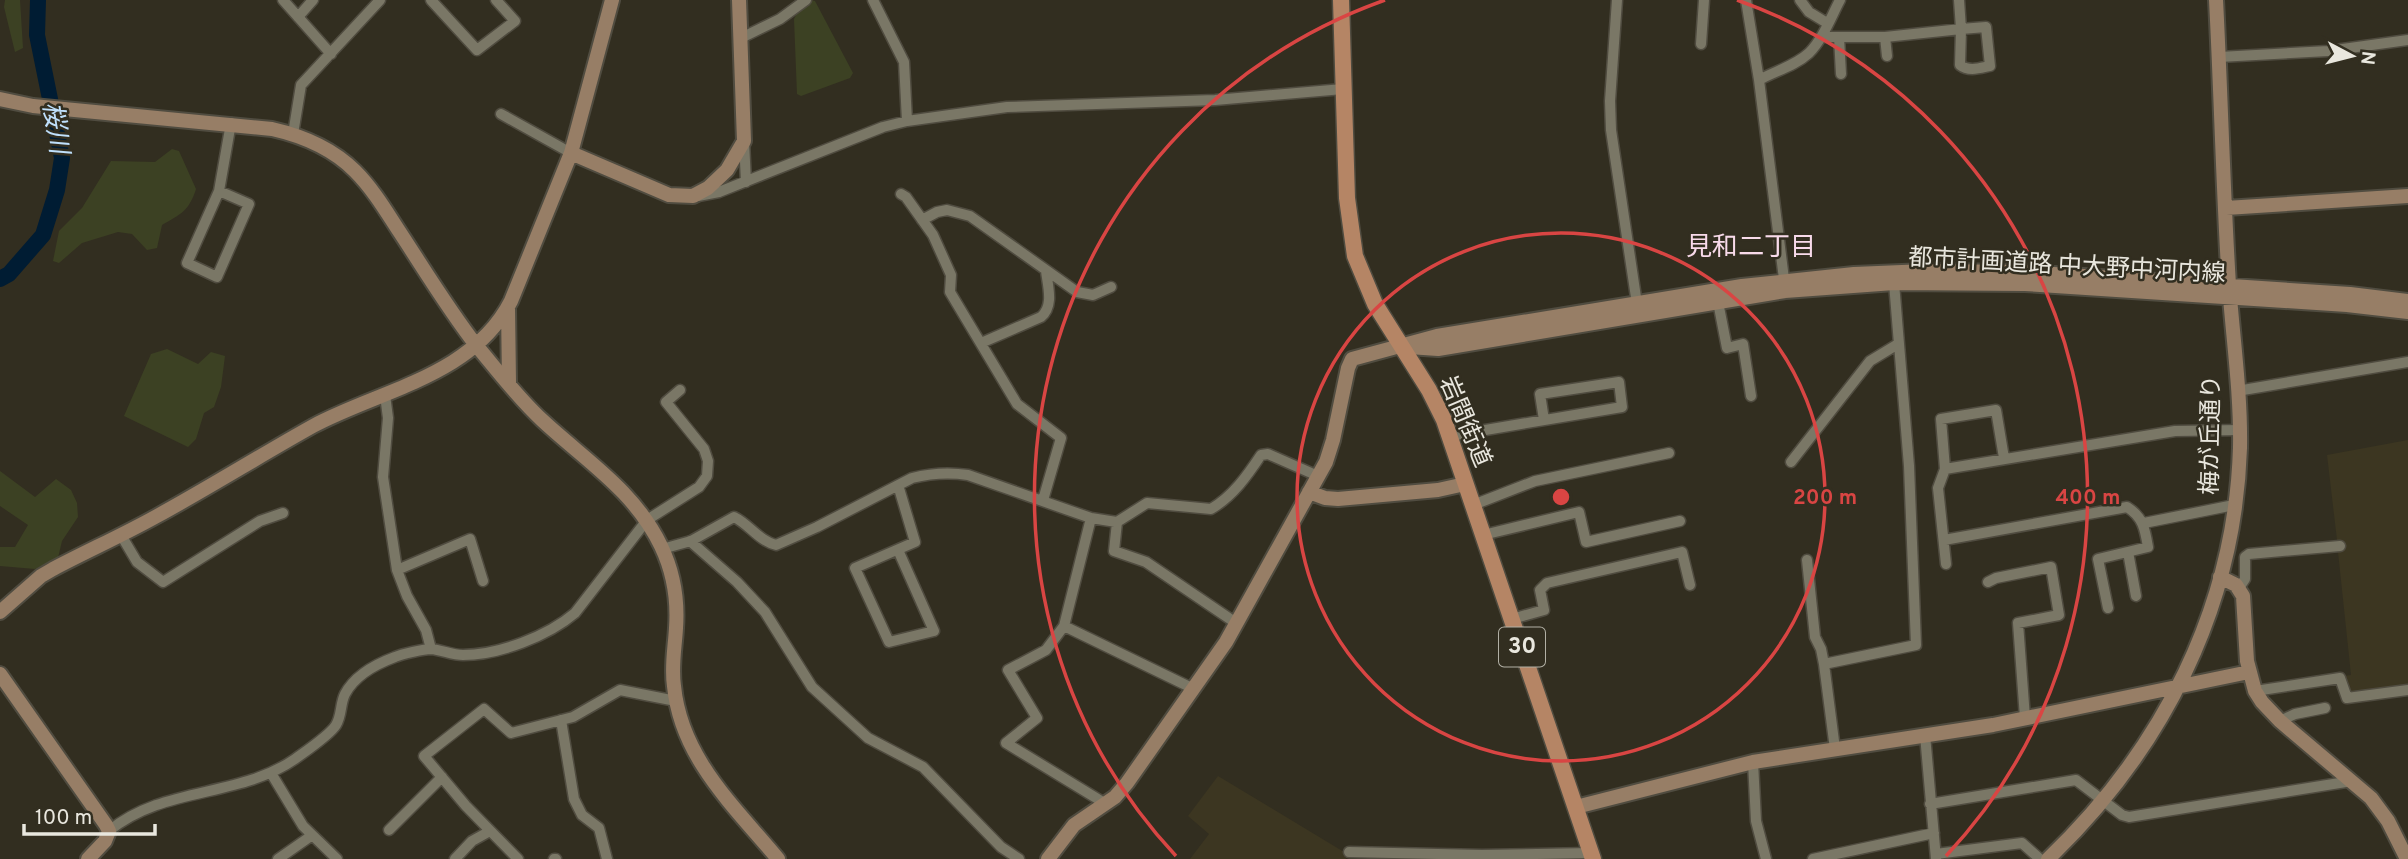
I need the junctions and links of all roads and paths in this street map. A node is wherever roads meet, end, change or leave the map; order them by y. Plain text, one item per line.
1 (284, 0) edge
2 (313, 0) edge
3 (380, 0) edge
4 (431, 0) edge
5 (496, 0) edge
6 (612, 0) edge
7 (739, 0) edge
8 (806, 0) edge
9 (873, 0) edge
10 (1341, 0) edge
11 (1617, 0) edge
12 (1704, 0) edge
13 (1746, 0) edge
14 (1800, 0) edge
15 (1840, 0) edge
16 (1959, 0) edge
17 (2216, 0) edge
18 (298, 17) junction
19 (1827, 23) junction
20 (1961, 29) junction
21 (1821, 37) junction
22 (1839, 37) junction
23 (1885, 37) junction
24 (741, 38) junction
25 (2408, 40) edge
26 (1701, 44) dead end
27 (331, 54) junction
28 (1887, 56) dead end
29 (2219, 57) junction
30 (1841, 74) dead end
31 (1759, 80) junction
32 (1343, 89) junction
33 (0, 99) edge
34 (501, 114) dead end
35 (907, 121) junction
36 (231, 123) junction
37 (293, 134) junction
38 (744, 141) junction
39 (571, 153) junction
40 (746, 182) junction
41 (219, 191) junction
42 (901, 194) dead end
43 (693, 196) junction
44 (2408, 196) edge
45 (2226, 208) junction
46 (922, 220) junction
47 (1046, 271) junction
48 (1894, 283) junction
49 (1785, 286) junction
50 (1111, 287) dead end
51 (2230, 291) junction
52 (2408, 301) edge
53 (1718, 302) junction
54 (1637, 304) junction
55 (508, 307) junction
56 (2408, 312) edge
57 (981, 343) junction
58 (476, 344) junction
59 (1898, 344) junction
60 (1401, 347) junction
61 (2408, 362) edge
62 (509, 383) junction
63 (680, 390) dead end
64 (2237, 391) junction
65 (385, 395) junction
66 (1751, 396) dead end
67 (1544, 420) junction
68 (2240, 430) junction
69 (1450, 436) junction
70 (1669, 453) dead end
71 (2004, 458) junction
72 (1791, 462) dead end
73 (1945, 469) junction
74 (1318, 476) junction
75 (1465, 484) junction
76 (898, 485) junction
77 (1309, 492) junction
78 (1042, 500) junction
79 (1473, 505) junction
80 (2234, 505) junction
81 (283, 513) dead end
82 (1091, 519) junction
83 (647, 520) junction
84 (1679, 520) dead end
85 (1117, 522) junction
86 (2144, 523) junction
87 (121, 535) junction
88 (1483, 535) junction
89 (1944, 540) junction
90 (690, 541) junction
91 (2340, 546) dead end
92 (662, 549) junction
93 (898, 550) junction
94 (2127, 552) junction
95 (1807, 560) dead end
96 (1946, 564) dead end
97 (397, 570) junction
98 (2220, 577) junction
99 (483, 582) dead end
100 (1988, 582) dead end
101 (1690, 585) dead end
102 (2239, 589) junction
103 (2136, 596) dead end
104 (2108, 608) dead end
105 (0, 612) edge
106 (1512, 619) junction
107 (1236, 623) junction
108 (1064, 626) junction
109 (431, 649) junction
110 (1824, 664) junction
111 (2249, 672) junction
112 (0, 674) edge
113 (2180, 687) junction
114 (1194, 689) junction
115 (2408, 690) edge
116 (2255, 691) junction
117 (676, 701) junction
118 (2325, 708) dead end
119 (2025, 718) junction
120 (561, 720) junction
121 (2280, 721) junction
122 (1925, 735) junction
123 (1835, 749) junction
124 (1753, 762) junction
125 (271, 773) junction
126 (442, 777) junction
127 (2352, 781) junction
128 (2105, 800) junction
129 (1106, 804) junction
130 (1930, 804) junction
131 (1576, 807) junction
132 (389, 830) dead end
133 (109, 831) junction
134 (490, 831) junction
135 (1934, 833) junction
136 (311, 836) junction
137 (1349, 852) dead end
138 (1592, 856) edge
139 (1395, 857) edge
140 (1482, 857) edge
141 (1936, 857) edge
142 (88, 859) edge
143 (278, 859) edge
144 (337, 859) edge
145 (456, 859) edge
146 (518, 859) edge
147 (607, 859) edge
148 (778, 859) edge
149 (1019, 859) edge
150 (1048, 859) edge
151 (1766, 859) edge
152 (1813, 859) edge
153 (2040, 859) edge
154 (2049, 859) edge
155 (2407, 859) edge

1 - 18 street
2 - 18 street
3 - 27 street
4 - 5 street
6 - 39 street
7 - 24 street
8 - 24 street
9 - 35 street
10 - 32 main road, 岩間街道 / 30
11 - 54 street
12 - 26 street
13 - 31 street
14 - 19 street
15 - 19 street
16 - 20 street
17 - 29 street, 梅が丘通り
18 - 27 street
19 - 21 street
20 - 20 street
20 - 23 street
21 - 22 street
21 - 31 street
22 - 23 street
22 - 30 street
23 - 28 street
24 - 38 street
25 - 29 street
27 - 37 street
29 - 45 street, 梅が丘通り
31 - 49 street
32 - 35 street
32 - 60 main road, 岩間街道 / 30
33 - 36 street
34 - 39 street
35 - 40 street
36 - 37 street
36 - 41 street
37 - 58 street
38 - 40 street
38 - 43 street
39 - 43 street
39 - 55 street
40 - 43 street
41 - 41 street
42 - 46 street
44 - 45 street
45 - 51 street, 梅が丘通り
46 - 47 street
46 - 57 street
47 - 50 street
47 - 57 street
48 - 49 street, 都市計画道路 中大野中河内線
48 - 51 street, 都市計画道路 中大野中河内線
48 - 59 street
49 - 51 street, 都市計画道路 中大野中河内線
49 - 53 street, 都市計画道路 中大野中河内線
49 - 54 street, 都市計画道路 中大野中河内線
51 - 52 street, 都市計画道路 中大野中河内線
51 - 56 street, 都市計画道路 中大野中河内線
51 - 64 street, 梅が丘通り
53 - 60 street, 都市計画道路 中大野中河内線
53 - 66 street
54 - 60 street, 都市計画道路 中大野中河内線
55 - 58 street
55 - 62 street
57 - 78 street
58 - 62 street
58 - 65 street
59 - 72 street
59 - 110 street
60 - 69 main road, 岩間街道 / 30
60 - 74 street
61 - 64 street
62 - 83 street
63 - 83 street
64 - 68 street, 梅が丘通り
65 - 87 street
65 - 97 street
67 - 67 street
67 - 69 street
68 - 71 street
68 - 80 street, 梅が丘通り
69 - 75 main road, 岩間街道 / 30
70 - 79 street
71 - 73 street
71 - 73 street
73 - 89 street
74 - 77 street
74 - 85 street
75 - 77 street
75 - 79 main road, 岩間街道 / 30
76 - 78 street
76 - 90 street
76 - 93 street
77 - 107 street
78 - 82 street
79 - 88 main road, 岩間街道 / 30
80 - 86 street
80 - 98 street, 梅が丘通り
81 - 87 street
82 - 85 street
82 - 108 street
83 - 92 street
83 - 109 street
84 - 88 street
85 - 107 street
86 - 89 street
86 - 94 street
87 - 105 street
88 - 106 main road, 岩間街道 / 30
89 - 96 street
90 - 92 street
90 - 149 street
91 - 102 street
92 - 117 street
93 - 93 street
94 - 103 street
94 - 104 street
95 - 110 street
97 - 99 street
97 - 109 street
98 - 102 street
98 - 113 street, 梅が丘通り
100 - 119 street
101 - 106 street
102 - 111 street
106 - 131 main road, 岩間街道 / 30
107 - 114 street
108 - 114 street
108 - 129 street
109 - 125 street
110 - 123 street
111 - 113 street
111 - 116 street
112 - 133 street
113 - 119 street
113 - 128 street, 梅が丘通り
114 - 129 street
115 - 116 street
116 - 121 street
117 - 120 street
117 - 148 street
118 - 121 street
119 - 122 street
120 - 126 street
120 - 147 street
121 - 127 street
122 - 123 street
122 - 130 street
123 - 124 street
124 - 131 street
124 - 151 street
125 - 133 street
125 - 136 street
126 - 132 street
126 - 134 street
127 - 128 street
127 - 155 street
128 - 130 street
128 - 154 street, 梅が丘通り
129 - 150 street
130 - 135 street
131 - 138 main road, 岩間街道 / 30
133 - 142 street
134 - 145 street
134 - 146 street
135 - 141 street
135 - 152 street
136 - 143 street
136 - 144 street
137 - 139 street
138 - 140 street
139 - 140 street
141 - 153 street

